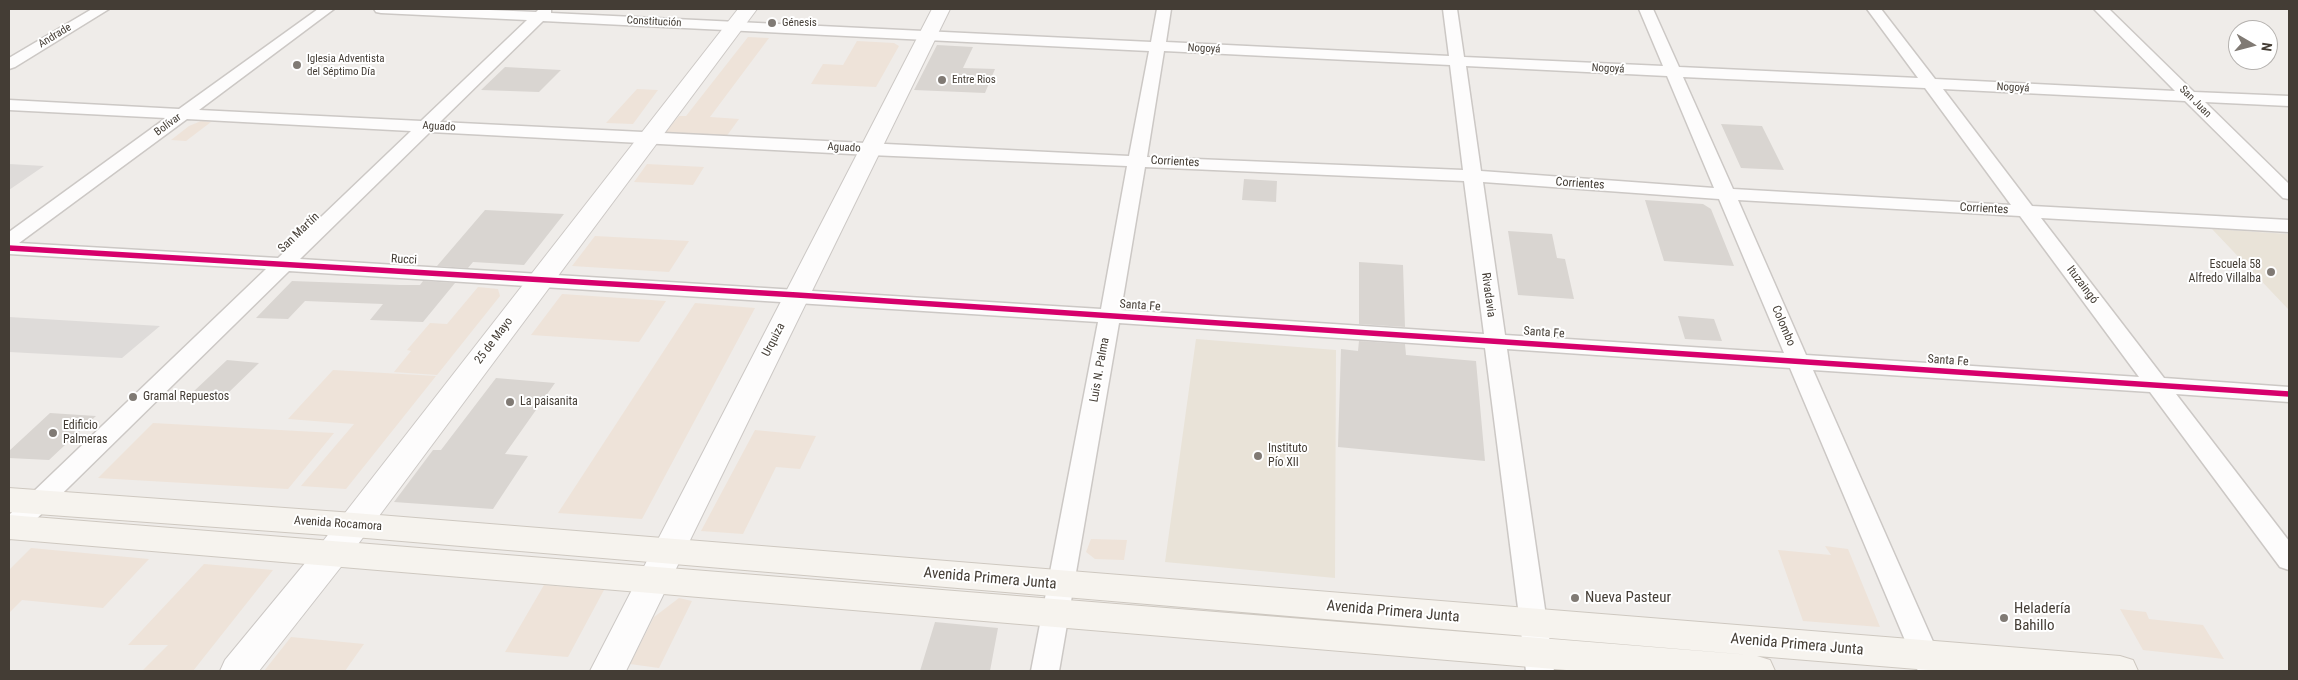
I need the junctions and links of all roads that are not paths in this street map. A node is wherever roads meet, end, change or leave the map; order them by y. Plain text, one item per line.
1 (102, 9) edge
2 (327, 9) edge
3 (381, 9) edge
4 (941, 9) edge
5 (1164, 9) edge
6 (1450, 9) edge
7 (1646, 9) edge
8 (1874, 9) edge
9 (2101, 9) edge
10 (543, 13) edge
11 (741, 17) edge
12 (927, 36) junction
13 (1157, 47) junction
14 (1457, 61) junction
15 (9, 64) edge
16 (1674, 72) junction
17 (1931, 84) junction
18 (2189, 96) junction
19 (2289, 101) edge
20 (9, 105) edge
21 (183, 114) junction
22 (426, 126) junction
23 (650, 137) junction
24 (870, 150) junction
25 (1137, 160) junction
26 (1472, 176) junction
27 (1726, 194) junction
28 (2289, 194) edge
29 (2026, 211) junction
30 (2289, 226) edge
31 (9, 242) edge
32 (9, 248) edge
33 (283, 264) junction
34 (542, 279) junction
35 (797, 295) junction
36 (1109, 315) junction
37 (1495, 341) junction
38 (1798, 362) junction
39 (2158, 386) junction
40 (2289, 394) edge
41 (15, 517) edge
42 (354, 525) junction
43 (332, 554) junction
44 (2289, 560) edge
45 (660, 566) junction
46 (1059, 599) junction
47 (1537, 649) edge
48 (1929, 663) edge
49 (238, 671) edge
50 (608, 671) edge
51 (1045, 671) edge
52 (1757, 671) edge
53 (2120, 671) edge

1 - 15 street, Andrade
2 - 21 street, Bolívar
3 - 10 street, Constitución
4 - 12 street, Urquiza
5 - 13 street, Luis N. Palma
6 - 14 street, Rivadavia
7 - 16 street, Colombo
8 - 17 street, Ituzaingó
9 - 18 street, San Juan
10 - 11 street, Constitución
10 - 22 street, San Martín
11 - 12 street, Constitución
11 - 23 street, 25 de Mayo
12 - 13 street, Nogoyá
12 - 24 street, Urquiza
13 - 14 street, Nogoyá
13 - 25 street, Luis N. Palma
14 - 16 street, Nogoyá
14 - 26 street, Rivadavia
16 - 17 street, Nogoyá
16 - 27 street, Colombo
17 - 18 street, Nogoyá
17 - 29 street, Ituzaingó
18 - 19 street, Nogoyá
18 - 28 street, San Juan
20 - 21 street, Aguado
21 - 22 street, Aguado
21 - 31 street, Bolívar
22 - 23 street, Aguado
22 - 33 street, San Martín
23 - 24 street, Aguado
23 - 34 street, 25 de Mayo
24 - 25 street, Corrientes
24 - 35 street, Urquiza
25 - 26 street, Corrientes
25 - 36 street, Luis N. Palma
26 - 27 street, Corrientes
26 - 37 street, Rivadavia
27 - 29 street, Corrientes
27 - 38 street, Colombo
29 - 30 street, Corrientes
29 - 39 street, Ituzaingó
32 - 33 street, Rucci
33 - 34 street, Rucci
33 - 41 street, San Martín
34 - 35 street, Rucci
34 - 42 street, 25 de Mayo
35 - 36 street, Santa Fe
35 - 45 street, Urquiza
36 - 37 street, Santa Fe
36 - 46 street, Luis N. Palma
37 - 38 street, Santa Fe
37 - 47 street, Rivadavia
38 - 39 street, Santa Fe
38 - 48 street, Colombo
39 - 40 street, Santa Fe
39 - 44 street, Ituzaingó
41 - 42 main road, Avenida Rocamora
41 - 43 main road
42 - 43 street, 25 de Mayo
42 - 45 main road, Avenida Rocamora
43 - 45 main road
43 - 49 street, 25 de Mayo
45 - 46 main road, Avenida Primera Junta
45 - 50 street, Urquiza
46 - 47 main road, Avenida Primera Junta
46 - 51 street, Luis N. Palma
47 - 48 main road, Avenida Primera Junta
47 - 52 main road, Avenida Primera Junta
48 - 53 main road, Avenida Primera Junta

